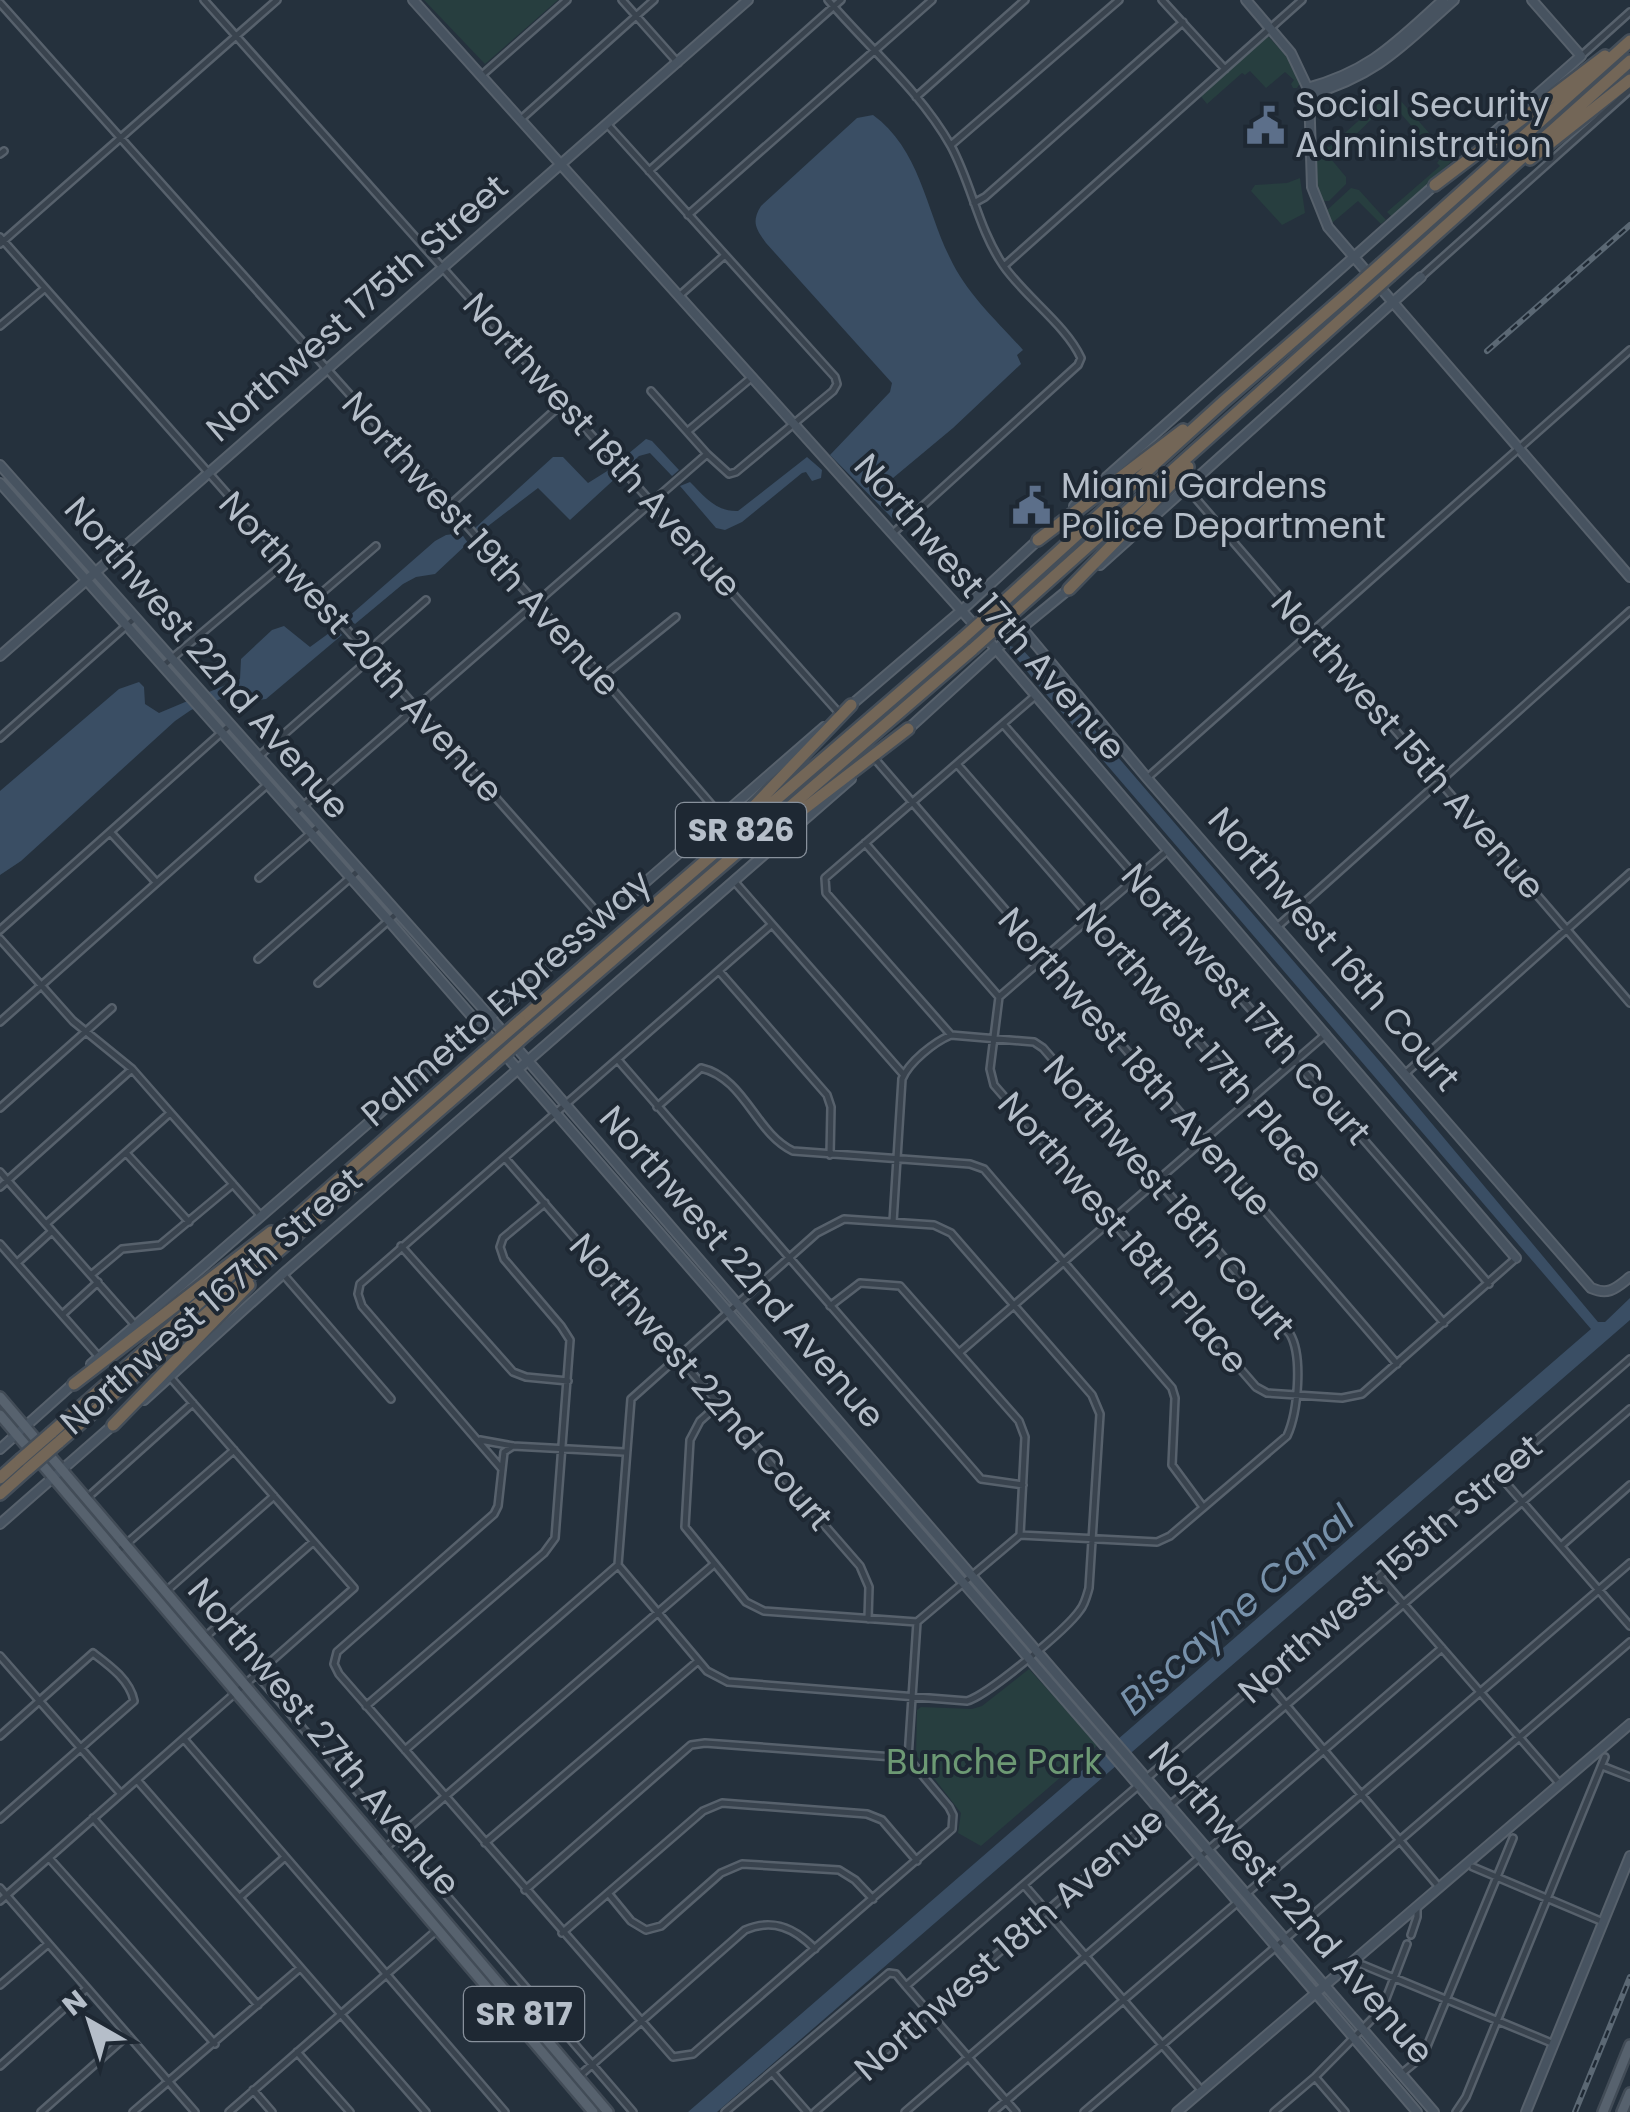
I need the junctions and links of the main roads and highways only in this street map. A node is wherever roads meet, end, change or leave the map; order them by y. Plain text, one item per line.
1 (1630, 41) edge
2 (1630, 61) edge
3 (1630, 80) edge
4 (1435, 184) road end
5 (1489, 187) junction
6 (1223, 402) junction
7 (1215, 433) junction
8 (1038, 540) road end
9 (1069, 589) road end
10 (851, 705) road end
11 (908, 728) road end
12 (712, 875) junction
13 (666, 894) junction
14 (319, 1198) junction
15 (285, 1247) junction
16 (74, 1384) road end
17 (0, 1397) edge
18 (0, 1415) edge
19 (112, 1425) road end
20 (22, 1430) junction
21 (54, 1438) junction
22 (24, 1464) junction
23 (57, 1473) junction
24 (0, 1478) edge
25 (0, 1494) edge
26 (121, 1548) junction
27 (298, 1747) junction
28 (288, 1754) junction
29 (437, 1930) junction
30 (484, 1968) junction
31 (1630, 2044) edge
32 (574, 2081) junction
33 (1630, 2093) edge
34 (593, 2112) edge
35 (608, 2112) edge
36 (1603, 2112) edge
37 (1622, 2112) edge

1 - 4 highway
1 - 6 highway, Palmetto Expressway / SR 826, bridge
2 - 5 highway, Palmetto Expressway / SR 826
3 - 5 highway
5 - 7 highway, Palmetto Expressway / SR 826, bridge
6 - 8 highway
6 - 13 highway, Palmetto Expressway / SR 826, bridge
7 - 9 highway
7 - 12 highway, Palmetto Expressway / SR 826, bridge
10 - 13 highway
11 - 12 highway
12 - 15 highway, Palmetto Expressway / SR 826, bridge
13 - 14 highway, Palmetto Expressway / SR 826, bridge
14 - 16 highway
14 - 21 highway, Palmetto Expressway / SR 826
15 - 19 highway
15 - 21 highway, Palmetto Expressway / SR 826
17 - 20 main road, Northwest 27th Avenue / SR 817
18 - 20 main road, Northwest 27th Avenue / SR 817
20 - 23 main road, Northwest 27th Avenue / SR 817
21 - 22 highway, Palmetto Expressway / SR 826, bridge
22 - 24 highway, Palmetto Expressway / SR 826
22 - 25 highway, Palmetto Expressway / SR 826
23 - 26 main road, Northwest 27th Avenue / SR 817
23 - 26 main road, Northwest 27th Avenue / SR 817
26 - 27 main road, Northwest 27th Avenue / SR 817
26 - 28 main road, Northwest 27th Avenue / SR 817
27 - 28 main road
27 - 30 main road, Northwest 27th Avenue / SR 817
28 - 29 main road, Northwest 27th Avenue / SR 817
29 - 30 main road
29 - 32 main road, Northwest 27th Avenue / SR 817
30 - 32 main road, Northwest 27th Avenue / SR 817
31 - 36 main road
32 - 34 main road, Northwest 27th Avenue / SR 817
32 - 35 main road, Northwest 27th Avenue / SR 817
33 - 37 main road

